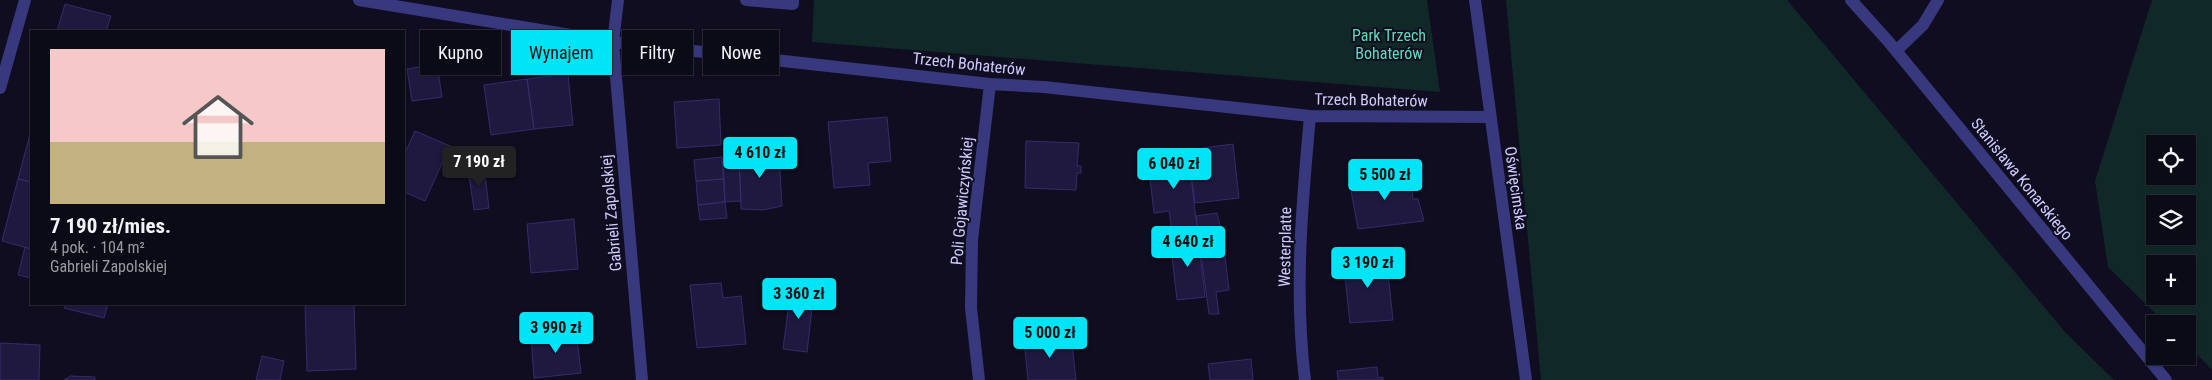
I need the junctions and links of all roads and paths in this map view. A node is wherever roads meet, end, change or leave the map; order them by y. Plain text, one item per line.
1 (25, 0) edge
2 (359, 0) edge
3 (618, 0) edge
4 (746, 0) edge
5 (793, 0) edge
6 (1476, 0) edge
7 (1851, 0) edge
8 (1938, 0) edge
9 (375, 1) edge
10 (613, 42) junction
11 (1896, 51) junction
12 (990, 84) junction
13 (0, 88) edge
14 (1310, 116) junction
15 (1490, 117) junction
16 (642, 380) edge
17 (979, 380) edge
18 (1305, 380) edge
19 (1526, 380) edge
20 (2166, 380) edge

1 - 13 street
2 - 9 street, Trzech Bohaterów
3 - 10 street, Gabrieli Zapolskiej
4 - 5 street
6 - 15 street, Oświęcimska
7 - 11 street, Stanisława Konarskiego
8 - 11 street
9 - 10 street, Trzech Bohaterów
10 - 12 street, Trzech Bohaterów
10 - 16 street, Gabrieli Zapolskiej
11 - 20 street, Stanisława Konarskiego
12 - 14 street, Trzech Bohaterów
12 - 17 street, Poli Gojawiczyńskiej
14 - 15 street, Trzech Bohaterów
14 - 18 street, Westerplatte
15 - 19 street, Oświęcimska

